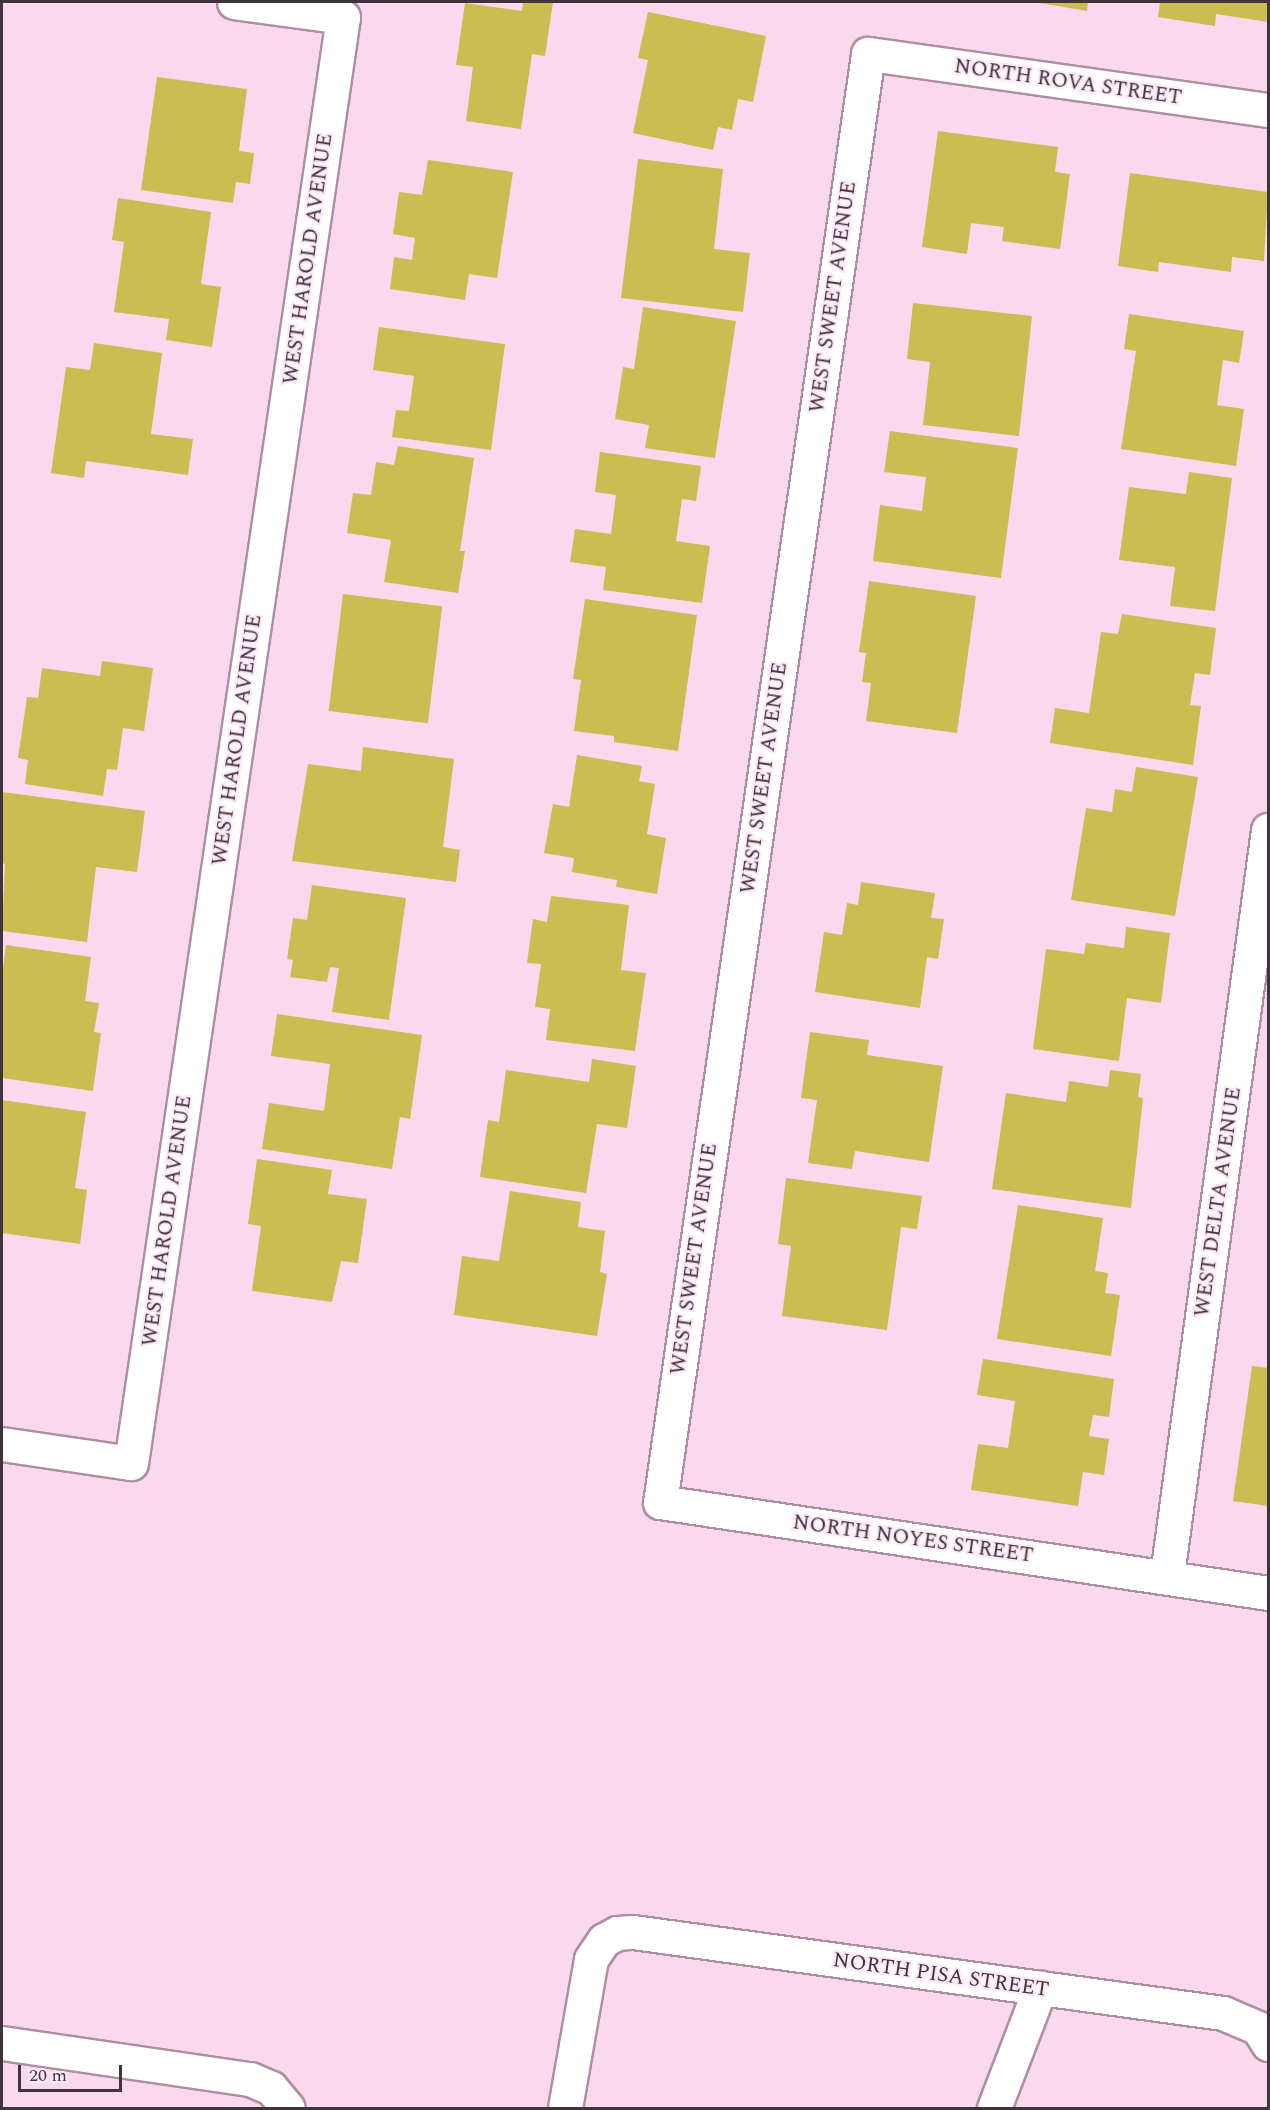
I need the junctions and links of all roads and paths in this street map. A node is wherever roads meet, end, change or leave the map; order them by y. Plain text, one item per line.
1 (234, 2) edge
2 (868, 54) joint
3 (1269, 110) edge
4 (1269, 830) edge
5 (1257, 996) edge
6 (2, 1444) edge
7 (660, 1502) joint
8 (1167, 1575) junction
9 (1269, 1593) edge
10 (1040, 1989) junction
11 (2, 2043) edge
12 (1269, 2044) edge
13 (286, 2104) edge
14 (565, 2109) edge
15 (994, 2109) edge

1 - 6 street, WEST HAROLD AVENUE
2 - 3 street, NORTH ROVA STREET
2 - 7 street, WEST SWEET AVENUE
4 - 5 street, WEST DELTA AVENUE
5 - 8 street, WEST DELTA AVENUE
7 - 8 street, NORTH NOYES STREET
8 - 9 street, NORTH NOYES STREET
10 - 12 street, NORTH PISA STREET
10 - 14 street, NORTH PISA STREET
10 - 15 street
11 - 13 street

